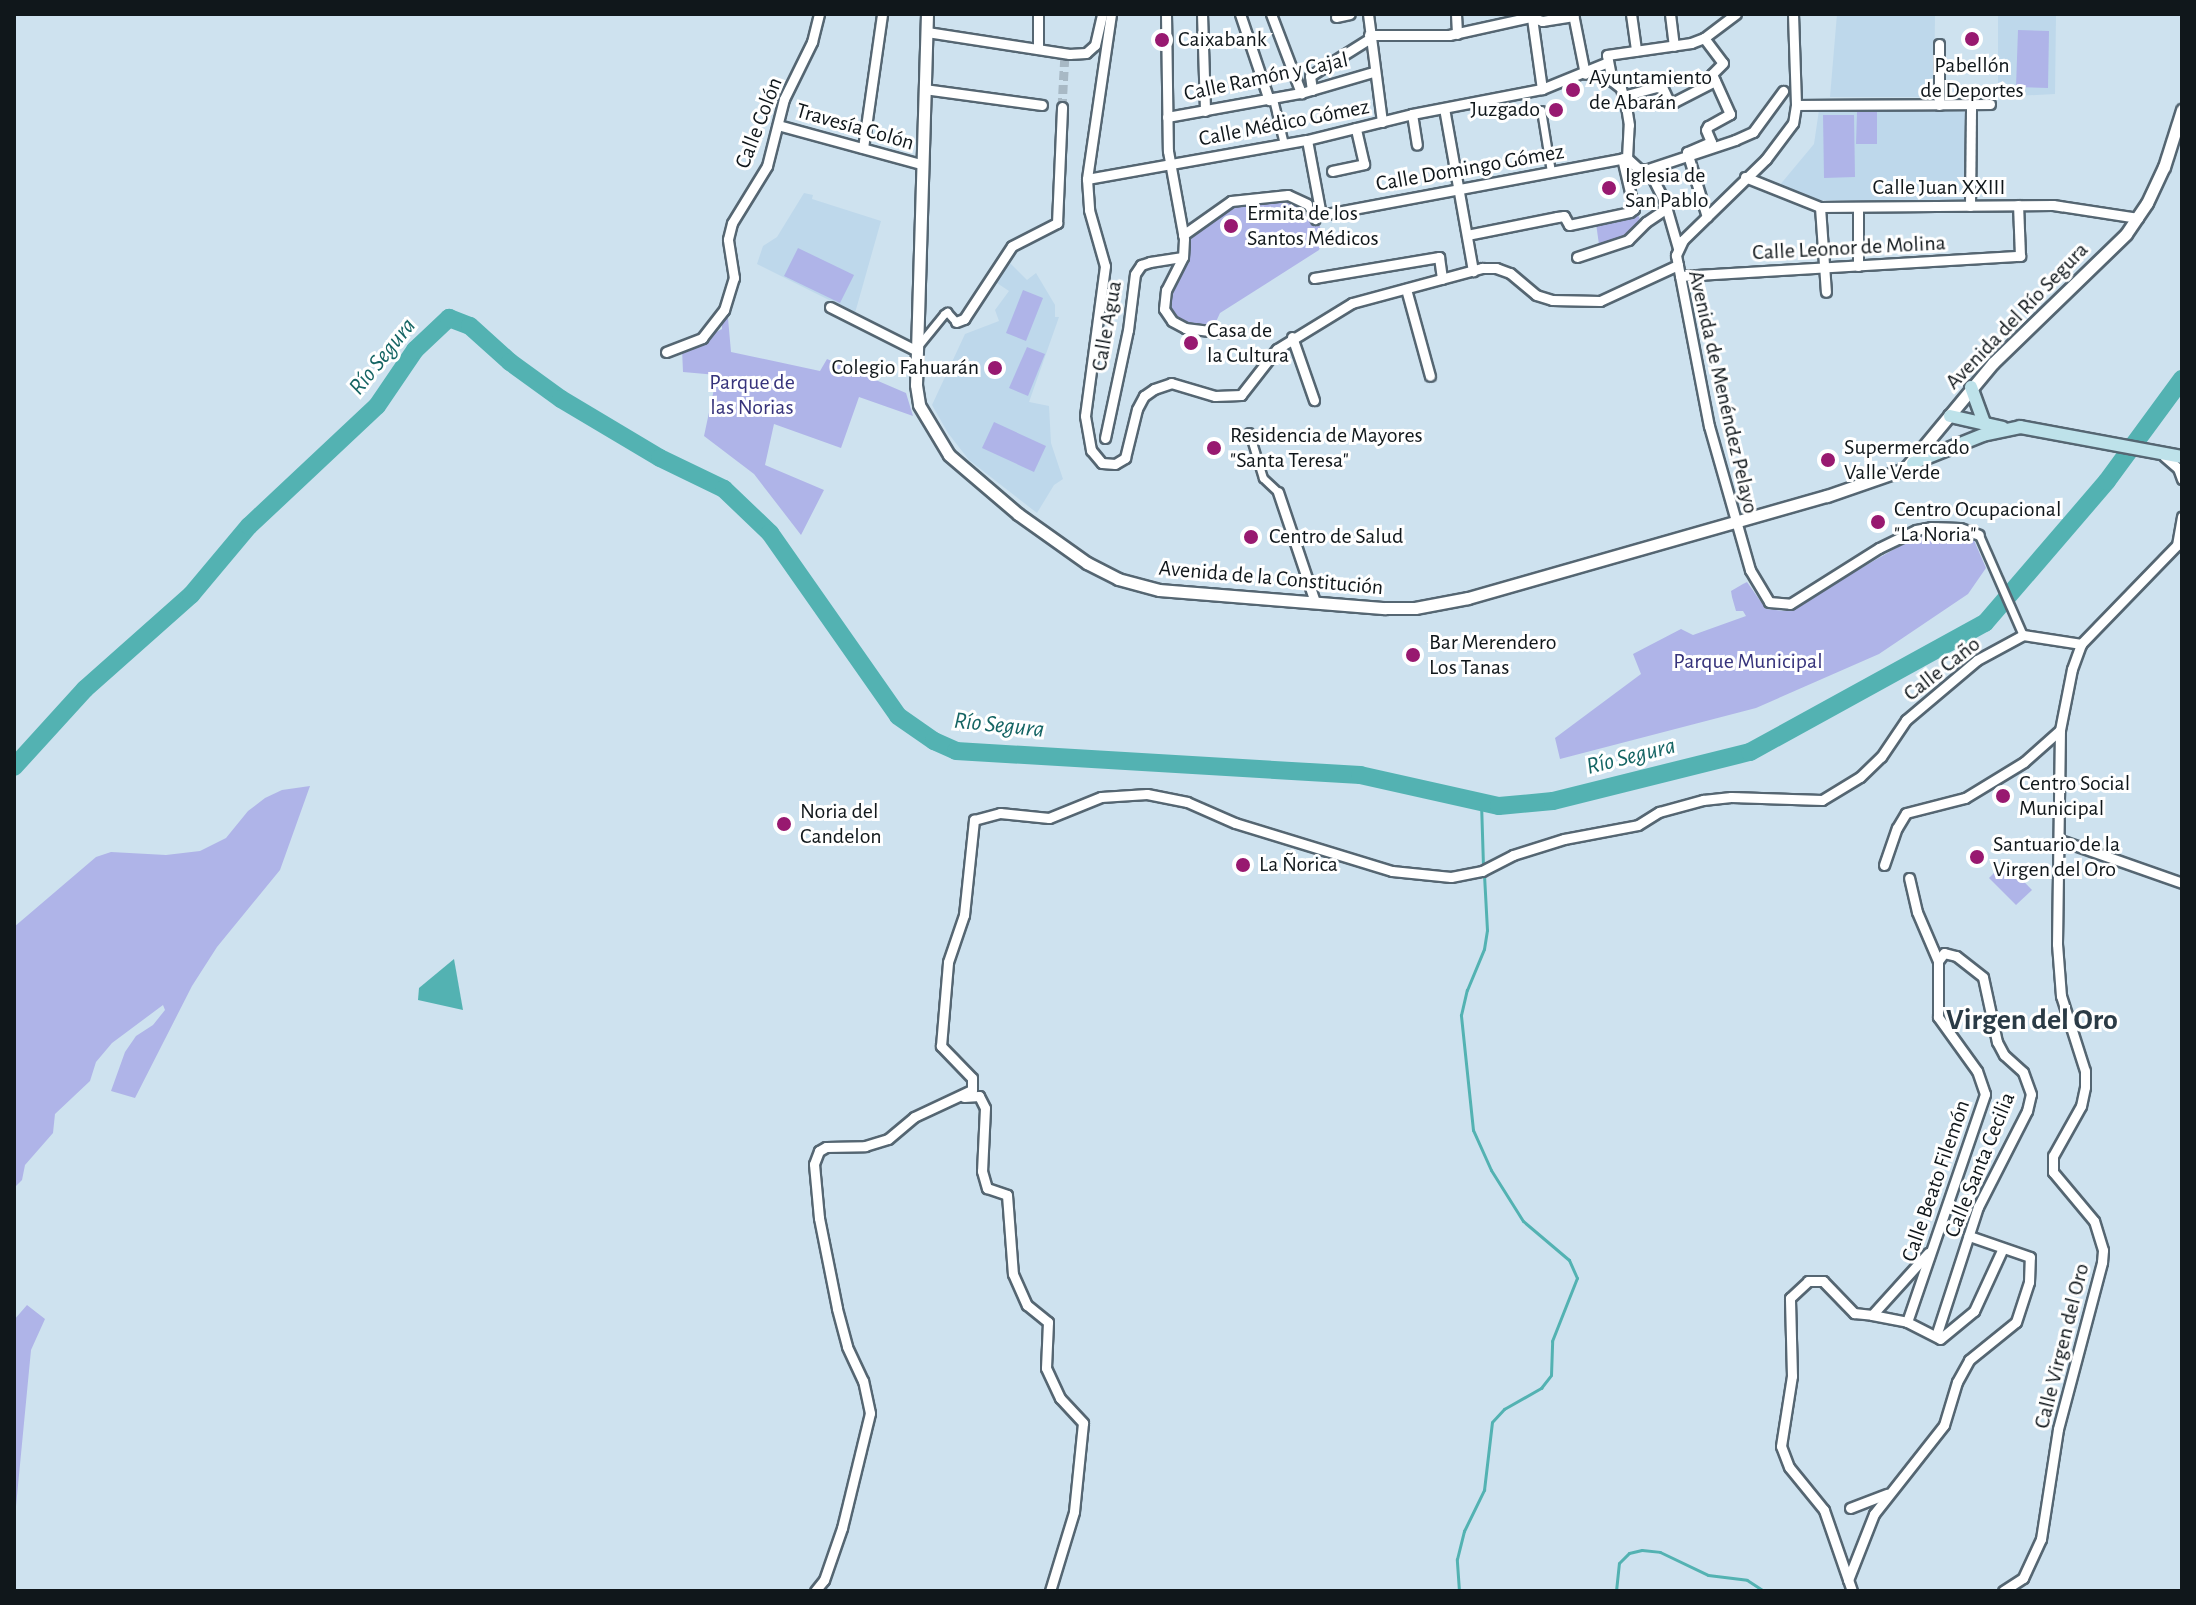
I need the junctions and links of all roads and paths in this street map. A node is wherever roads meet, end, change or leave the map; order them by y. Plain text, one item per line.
1 (819, 14) edge
2 (882, 14) edge
3 (927, 14) edge
4 (1038, 14) edge
5 (1102, 14) edge
6 (1111, 14) edge
7 (1166, 14) edge
8 (1202, 14) edge
9 (1240, 14) edge
10 (1271, 14) edge
11 (1350, 14) edge
12 (1368, 14) edge
13 (1456, 14) edge
14 (1631, 14) edge
15 (1670, 14) edge
16 (1793, 14) edge
17 (1573, 15) edge
18 (1734, 15) edge
19 (1336, 17) dead end
20 (1532, 18) junction
21 (927, 32) junction
22 (1457, 34) junction
23 (1369, 37) junction
24 (1704, 38) junction
25 (1939, 44) dead end
26 (1674, 46) junction
27 (1038, 49) junction
28 (1636, 51) junction
29 (1608, 59) junction
30 (1373, 72) junction
31 (1585, 74) junction
32 (1715, 81) junction
33 (924, 89) junction
34 (1542, 89) junction
35 (1312, 90) junction
36 (1783, 91) dead end
37 (1301, 93) junction
38 (1623, 96) junction
39 (1271, 99) junction
40 (1990, 104) dead end
41 (1042, 105) dead end
42 (1796, 105) junction
43 (1939, 105) junction
44 (1971, 105) junction
45 (1062, 107) tunnel mouth
46 (1444, 108) junction
47 (1541, 110) dead end
48 (2182, 110) edge
49 (1205, 111) junction
50 (1412, 114) junction
51 (1167, 117) junction
52 (1382, 122) junction
53 (778, 125) junction
54 (1356, 128) junction
55 (1307, 140) junction
56 (1284, 144) junction
57 (1417, 145) dead end
58 (863, 148) junction
59 (1687, 157) junction
60 (1624, 158) junction
61 (1171, 163) junction
62 (921, 164) junction
63 (1648, 169) junction
64 (1332, 171) dead end
65 (1551, 172) junction
66 (1745, 177) junction
67 (1087, 179) junction
68 (1458, 188) junction
69 (1307, 204) joint
70 (2018, 205) junction
71 (1970, 206) junction
72 (1820, 207) junction
73 (1858, 207) junction
74 (1667, 208) junction
75 (1318, 217) junction
76 (1707, 217) junction
77 (2138, 218) junction
78 (1183, 235) junction
79 (1467, 235) junction
80 (1678, 248) junction
81 (1183, 257) junction
82 (1577, 257) dead end
83 (1678, 265) junction
84 (1858, 266) junction
85 (1825, 268) junction
86 (1473, 271) junction
87 (1680, 276) junction
88 (1314, 278) dead end
89 (1442, 279) junction
90 (1406, 289) junction
91 (1826, 292) dead end
92 (830, 307) dead end
93 (956, 322) joint
94 (1220, 332) dead end
95 (1292, 337) junction
96 (915, 350) junction
97 (666, 352) dead end
98 (1430, 376) dead end
99 (1971, 387) junction
100 (1314, 400) dead end
101 (1950, 416) junction
102 (1984, 428) junction
103 (1249, 432) dead end
104 (1105, 438) dead end
105 (2164, 456) junction
106 (2182, 457) edge
107 (1913, 463) junction
108 (2182, 479) edge
109 (1278, 492) joint
110 (2182, 516) edge
111 (1736, 523) junction
112 (1979, 535) joint
113 (2177, 550) edge
114 (1315, 602) junction
115 (2023, 635) junction
116 (2081, 644) junction
117 (2060, 730) junction
118 (2060, 840) junction
119 (1884, 865) dead end
120 (1909, 878) dead end
121 (2182, 883) edge
122 (1938, 961) junction
123 (964, 1097) junction
124 (1969, 1236) junction
125 (2003, 1248) junction
126 (1928, 1253) junction
127 (1872, 1315) junction
128 (1907, 1322) junction
129 (1938, 1338) junction
130 (1890, 1492) junction
131 (1850, 1508) dead end
132 (1848, 1580) junction
133 (2014, 1588) edge
134 (815, 1591) edge
135 (1050, 1591) edge
136 (1852, 1591) edge
137 (2003, 1591) edge

1 - 53 street, Calle Colón
2 - 58 street
3 - 21 street, Avenida de la Constitución
4 - 27 street
5 - 27 street
6 - 67 street
7 - 51 street
8 - 49 street
9 - 39 street
10 - 37 street
11 - 19 street
12 - 23 street
13 - 22 street
14 - 28 street
15 - 26 street
16 - 42 street
17 - 20 street
17 - 31 street
18 - 24 street, Calle Médico Gómez
20 - 22 street
20 - 34 street
21 - 27 street
21 - 33 street, Avenida de la Constitución
22 - 23 street
23 - 30 street
23 - 35 street
24 - 26 street, Calle Médico Gómez
24 - 32 street
25 - 43 street
26 - 28 street, Calle Médico Gómez
28 - 29 street, Calle Médico Gómez
29 - 31 street, Calle Médico Gómez
29 - 38 street
30 - 35 street, Calle Ramón y Cajal
30 - 52 street
31 - 34 street, Calle Médico Gómez
32 - 38 street
32 - 59 street
33 - 41 street
33 - 62 street, Avenida de la Constitución
34 - 46 street, Calle Médico Gómez
35 - 37 street, Calle Ramón y Cajal
36 - 59 street
37 - 39 street, Calle Ramón y Cajal
38 - 60 street
39 - 49 street, Calle Ramón y Cajal
39 - 56 street
40 - 44 street
42 - 43 street
42 - 66 street
43 - 44 street
44 - 71 street
45 - 93 street
46 - 50 street, Calle Médico Gómez
46 - 68 street
47 - 65 street
48 - 77 street, Avenida del Río Segura
49 - 51 street, Calle Ramón y Cajal
50 - 52 street, Calle Médico Gómez
50 - 57 street
51 - 61 street
52 - 54 street, Calle Médico Gómez
53 - 58 street, Travesía Colón
53 - 97 street, Calle Colón
54 - 55 street, Calle Médico Gómez
54 - 64 street
55 - 56 street, Calle Médico Gómez
55 - 75 street
56 - 61 street, Calle Médico Gómez
58 - 62 street, Travesía Colón
59 - 63 street
59 - 76 street
60 - 63 street
60 - 65 street, Calle Domingo Gómez
60 - 79 street
61 - 67 street, Calle Médico Gómez
61 - 78 street
62 - 96 street, Avenida de la Constitución
63 - 74 street
65 - 68 street, Calle Domingo Gómez
66 - 72 street, Calle Juan XXIII
66 - 76 street
67 - 95 street
68 - 75 street, Calle Domingo Gómez
68 - 79 street
69 - 75 street
69 - 78 street
70 - 71 street, Calle Juan XXIII
70 - 77 street, Calle Juan XXIII
70 - 84 street, Calle Leonor de Molina
71 - 73 street, Calle Juan XXIII
72 - 73 street, Calle Juan XXIII
72 - 85 street
73 - 84 street
74 - 80 street
74 - 82 street
76 - 80 street
77 - 99 street, Avenida del Río Segura
78 - 81 street
79 - 86 street
80 - 83 street
81 - 94 street
81 - 104 street, Calle Agua
83 - 86 street, Avenida de Menéndez Pelayo
83 - 87 street, Avenida de Menéndez Pelayo
84 - 85 street, Calle Leonor de Molina
85 - 87 street, Calle Leonor de Molina
85 - 91 street
86 - 89 street, Avenida de Menéndez Pelayo
87 - 111 street, Avenida de Menéndez Pelayo
88 - 89 street
89 - 90 street, Avenida de Menéndez Pelayo
90 - 95 street, Avenida de Menéndez Pelayo
90 - 98 street
92 - 96 street
93 - 96 street
95 - 100 street
96 - 114 street, Avenida de la Constitución
99 - 101 street, Avenida del Río Segura
99 - 102 main road
101 - 102 main road
101 - 107 street, Avenida del Río Segura
102 - 105 main road
102 - 107 main road
103 - 109 street
105 - 106 main road
105 - 108 street
107 - 111 street, Avenida del Río Segura
109 - 114 street
110 - 113 street
111 - 112 street, Avenida de Menéndez Pelayo
111 - 114 street, Avenida de la Constitución
112 - 115 street
113 - 116 street
115 - 116 street
115 - 123 street, Calle Caño
116 - 117 street, Calle Virgen del Oro
117 - 118 street, Calle Virgen del Oro
117 - 119 street
118 - 121 street
118 - 133 street, Calle Virgen del Oro
120 - 122 street, Calle Beato Filemón
122 - 124 street, Calle Santa Cecilia
122 - 126 street, Calle Beato Filemón
123 - 134 street
123 - 135 street
124 - 125 street
124 - 129 street, Calle Santa Cecilia
125 - 129 street
125 - 130 street
126 - 127 street
126 - 128 street, Calle Beato Filemón
127 - 128 street
127 - 132 street
128 - 129 street
130 - 131 street
130 - 132 street
132 - 136 street
133 - 137 street, Calle Virgen del Oro

